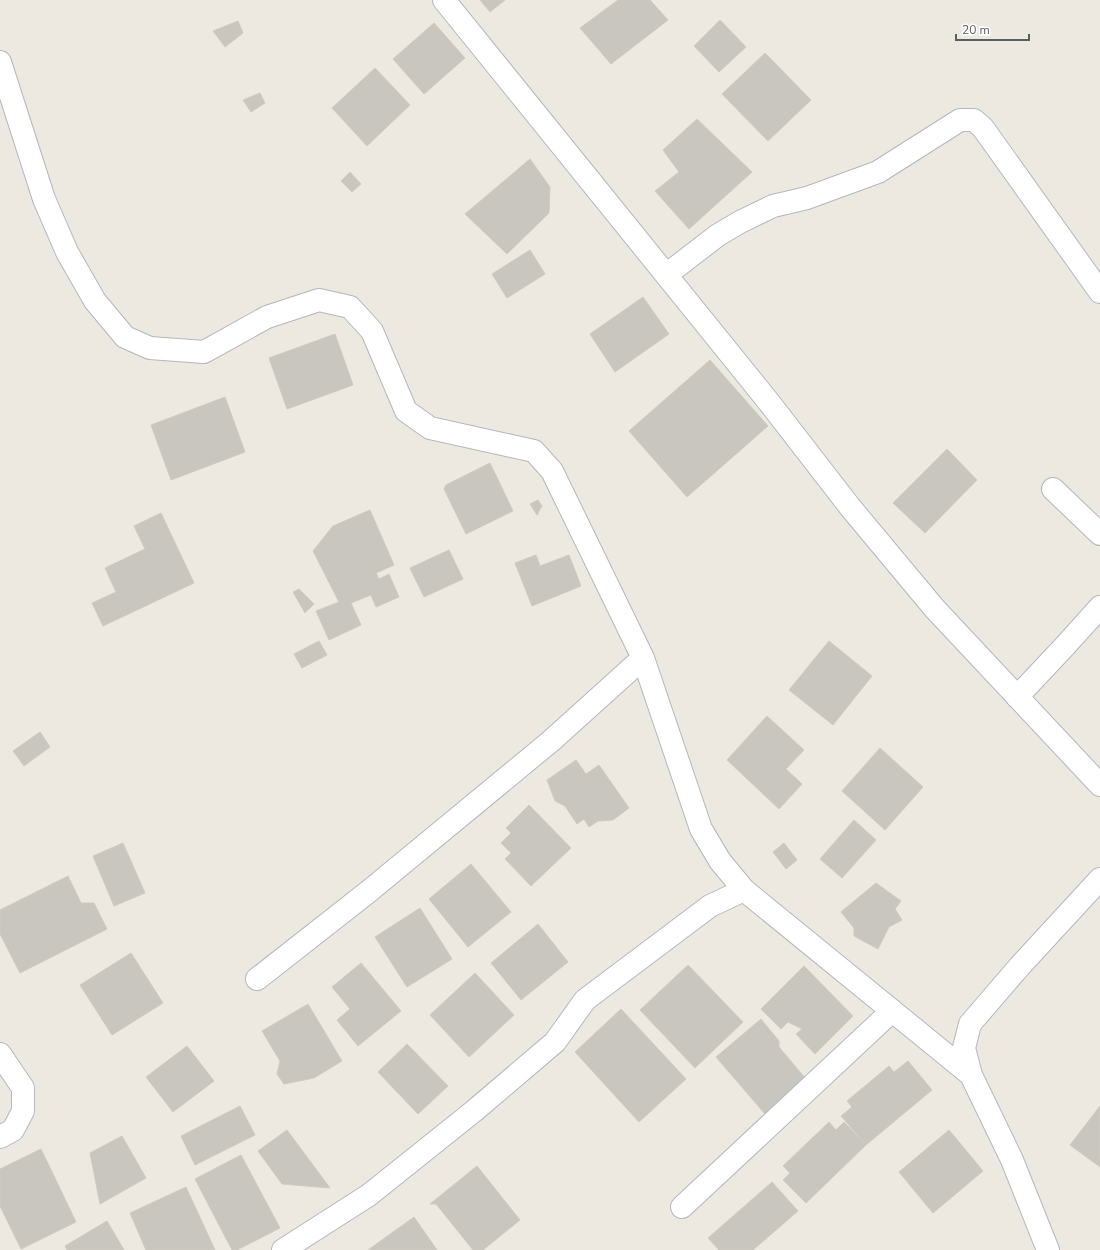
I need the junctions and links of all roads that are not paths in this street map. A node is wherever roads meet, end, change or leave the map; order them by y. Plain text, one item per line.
1 (444, 0) edge
2 (0, 62) edge
3 (666, 275) junction
4 (1100, 292) edge
5 (1053, 489) dead end
6 (1100, 534) edge
7 (1100, 607) edge
8 (643, 658) junction
9 (1017, 697) junction
10 (1100, 785) edge
11 (1100, 879) edge
12 (744, 890) junction
13 (257, 979) dead end
14 (892, 1011) junction
15 (0, 1054) edge
16 (971, 1075) junction
17 (0, 1137) edge
18 (682, 1207) dead end
19 (284, 1250) edge
20 (1048, 1250) edge

1 - 3 street
2 - 8 street
3 - 4 street
3 - 9 street
5 - 6 street
7 - 9 street
8 - 12 street
8 - 13 street
9 - 10 street
11 - 16 street
12 - 14 street
12 - 19 street
14 - 16 street
14 - 18 street
15 - 17 street
16 - 20 street

